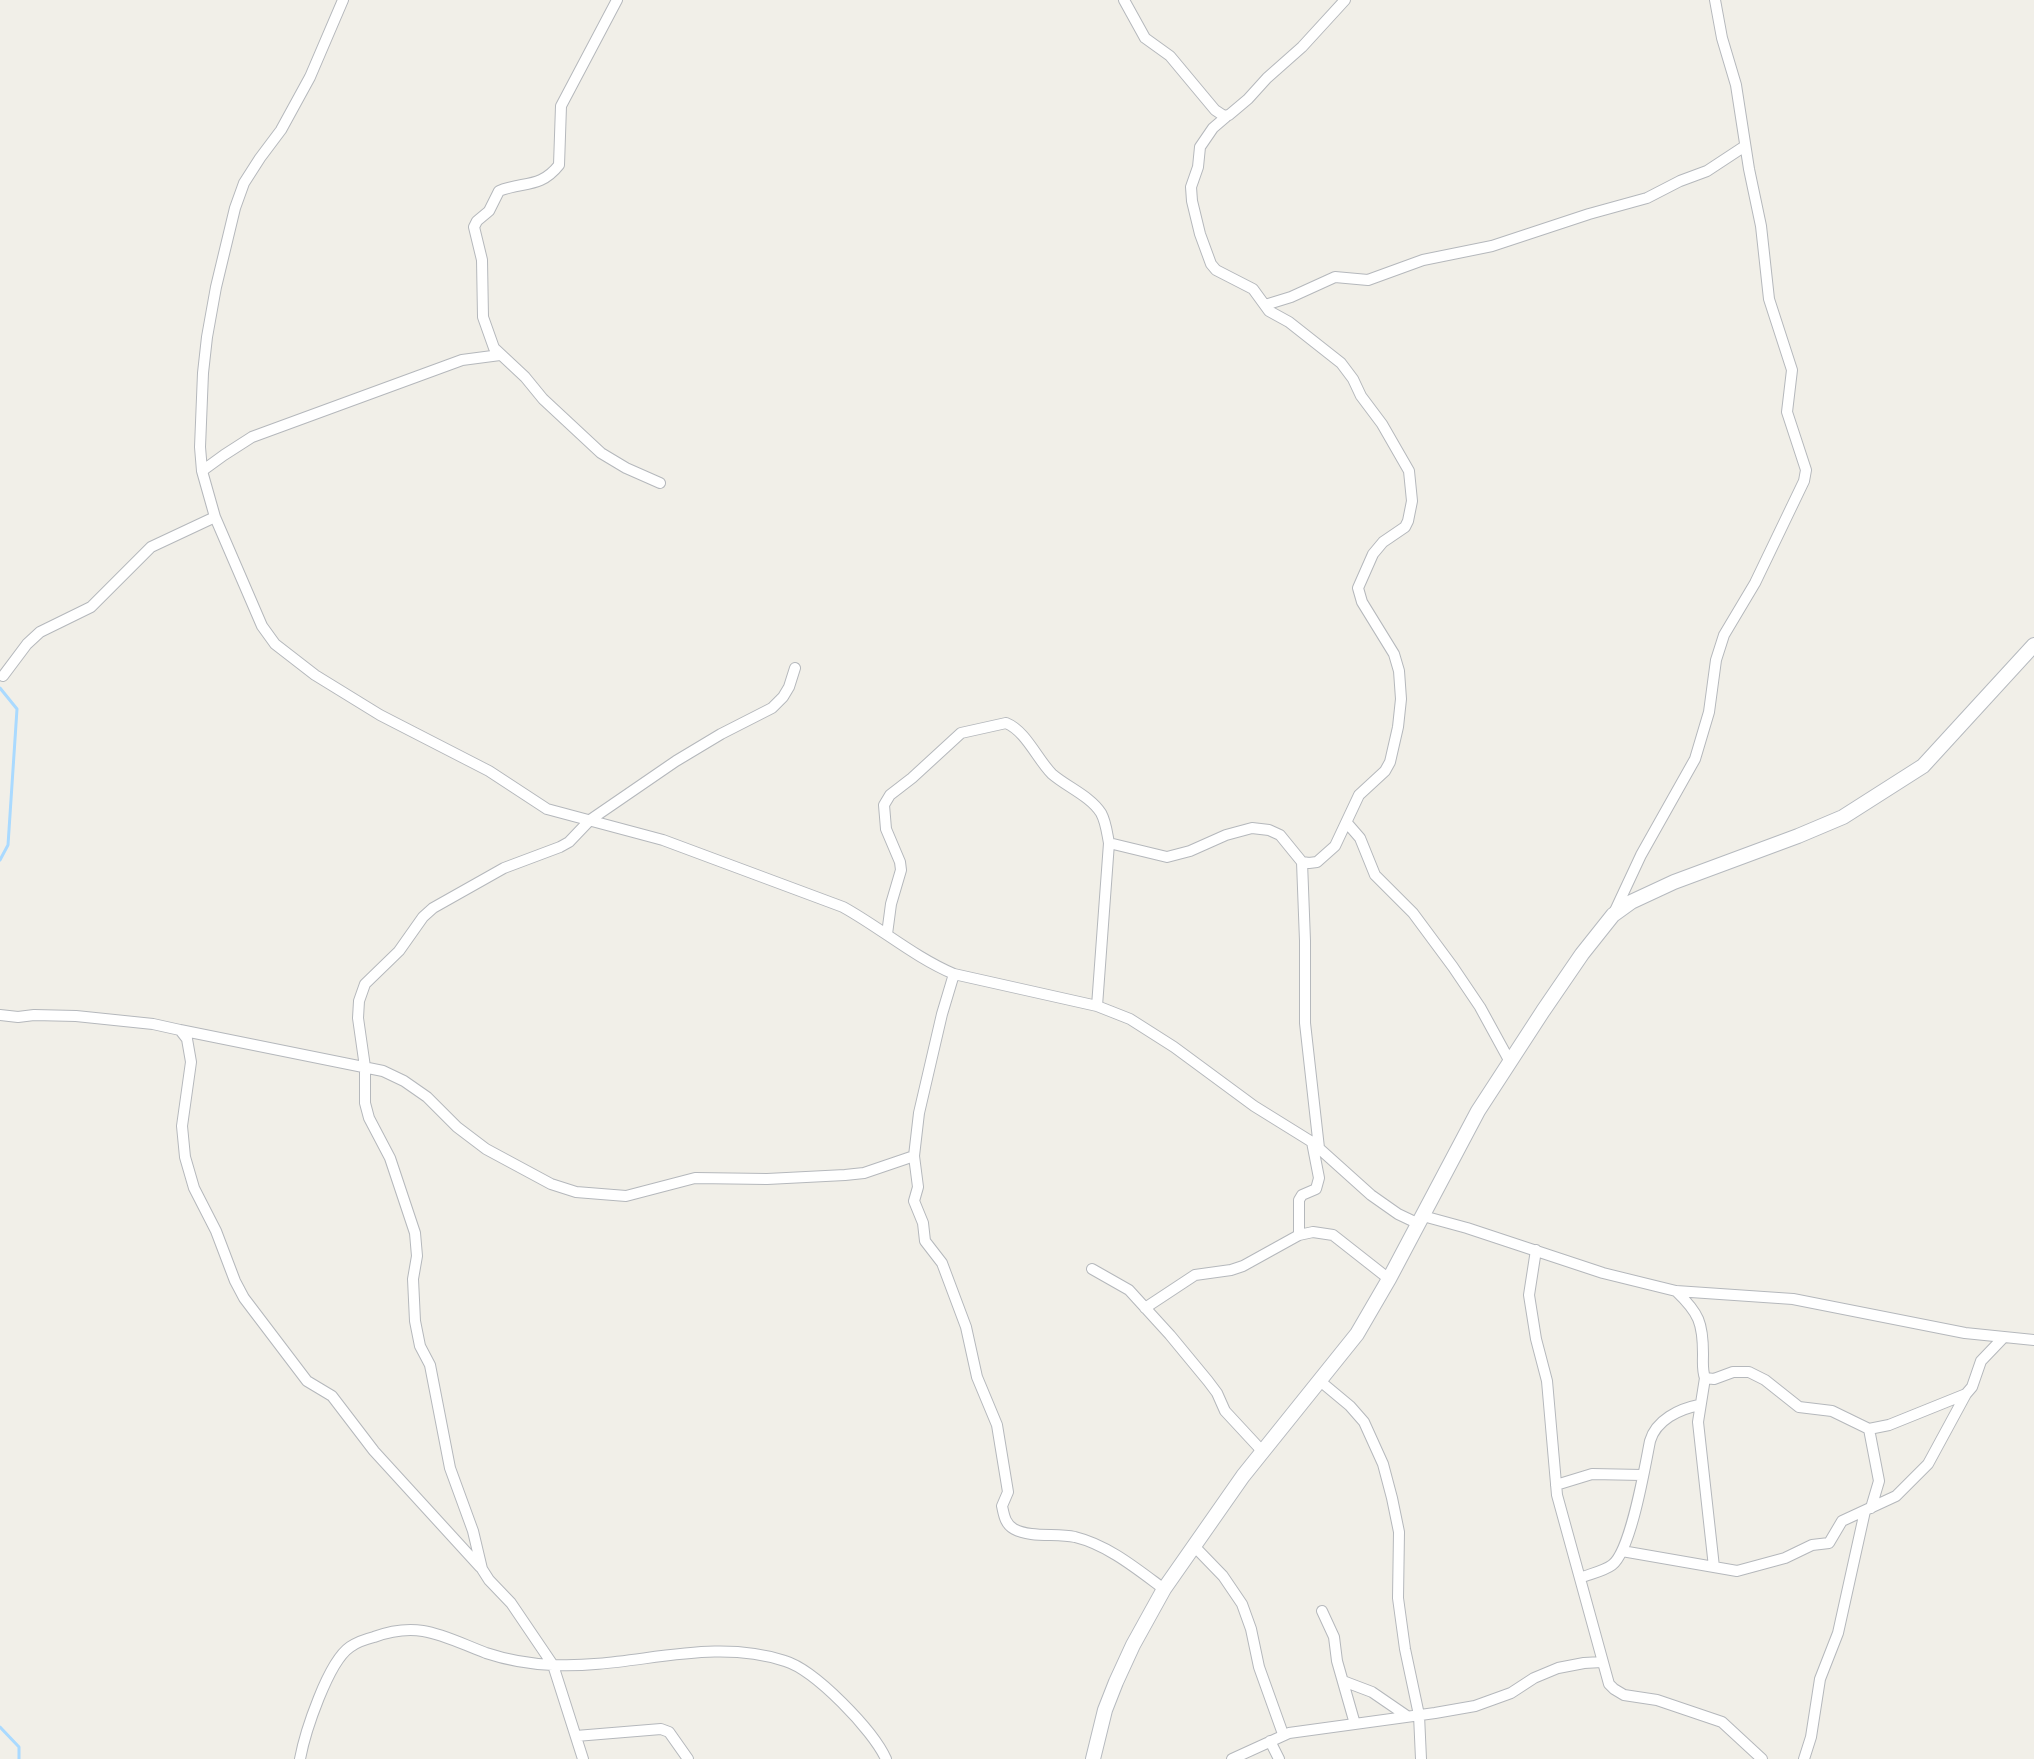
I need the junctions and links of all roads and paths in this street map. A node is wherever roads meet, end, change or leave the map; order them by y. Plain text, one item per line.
1 (343, 0) edge
2 (618, 0) edge
3 (1124, 0) edge
4 (1345, 0) edge
5 (1715, 0) edge
6 (1227, 116) junction
7 (1745, 146) junction
8 (1265, 305) junction
9 (500, 355) junction
10 (202, 471) junction
11 (660, 483) dead end
12 (215, 518) junction
13 (2034, 645) edge
14 (794, 668) dead end
15 (3, 676) dead end
16 (590, 820) junction
17 (1347, 823) junction
18 (1109, 843) junction
19 (1302, 862) junction
20 (1613, 916) junction
21 (887, 934) junction
22 (954, 974) junction
23 (1097, 1006) junction
24 (0, 1015) edge
25 (180, 1030) junction
26 (1509, 1060) junction
27 (365, 1067) junction
28 (1316, 1145) junction
29 (914, 1156) junction
30 (1421, 1220) junction
31 (1299, 1235) junction
32 (1536, 1250) junction
33 (1092, 1269) dead end
34 (1389, 1279) junction
35 (1676, 1291) junction
36 (1145, 1308) junction
37 (2003, 1338) junction
38 (2034, 1340) edge
39 (1705, 1378) junction
40 (1320, 1381) junction
41 (1966, 1394) junction
42 (1699, 1405) junction
43 (1870, 1429) junction
44 (1264, 1452) junction
45 (1642, 1475) junction
46 (1556, 1486) junction
47 (1868, 1510) junction
48 (1194, 1546) junction
49 (1622, 1551) junction
50 (1714, 1567) junction
51 (482, 1570) junction
52 (1580, 1578) junction
53 (1164, 1589) junction
54 (1322, 1611) dead end
55 (1602, 1662) junction
56 (553, 1665) junction
57 (1343, 1680) junction
58 (1419, 1715) junction
59 (1407, 1716) junction
60 (1355, 1724) junction
61 (1283, 1734) junction
62 (576, 1736) junction
63 (1270, 1741) junction
64 (300, 1759) edge
65 (583, 1759) edge
66 (688, 1759) edge
67 (886, 1759) edge
68 (1093, 1759) edge
69 (1232, 1759) edge
70 (1279, 1759) edge
71 (1421, 1759) edge
72 (1762, 1759) edge
73 (1804, 1759) edge

1 - 10 street
2 - 9 street
3 - 6 street
4 - 6 street
5 - 7 street
6 - 8 street
7 - 8 street
7 - 20 street
8 - 17 street
9 - 10 street
9 - 11 street
10 - 12 street
12 - 15 street
12 - 16 street
13 - 20 street
14 - 16 street
16 - 21 street
16 - 27 street
17 - 19 street
17 - 26 street
18 - 19 street
18 - 21 street
18 - 23 street
19 - 28 street
20 - 26 street
21 - 22 street
22 - 23 street
22 - 29 street
23 - 28 street
24 - 25 street
25 - 27 street
25 - 51 street
26 - 30 street
27 - 29 street
27 - 51 street
28 - 30 street
28 - 31 street
29 - 53 street
30 - 32 street
30 - 34 street
31 - 34 street
31 - 36 street
32 - 35 street
32 - 46 street
33 - 36 street
34 - 40 street
35 - 37 street
35 - 39 street
36 - 44 street
37 - 38 street
37 - 41 street
39 - 42 street
39 - 43 street
40 - 44 street
40 - 58 street
41 - 43 street
41 - 47 street
42 - 45 street
42 - 50 street
43 - 47 street
44 - 48 street
45 - 46 street
45 - 49 street
46 - 52 street
47 - 50 street
47 - 73 street
48 - 53 street
48 - 61 street
49 - 50 street
49 - 52 street
51 - 56 street
52 - 55 street
53 - 68 street
54 - 57 street
55 - 58 street
55 - 72 street
56 - 62 street
56 - 64 street
56 - 67 street
57 - 59 street
57 - 60 street
58 - 59 street
58 - 71 street
59 - 60 street
60 - 61 street
61 - 63 street
62 - 65 street
62 - 66 street
63 - 69 street
63 - 70 street

